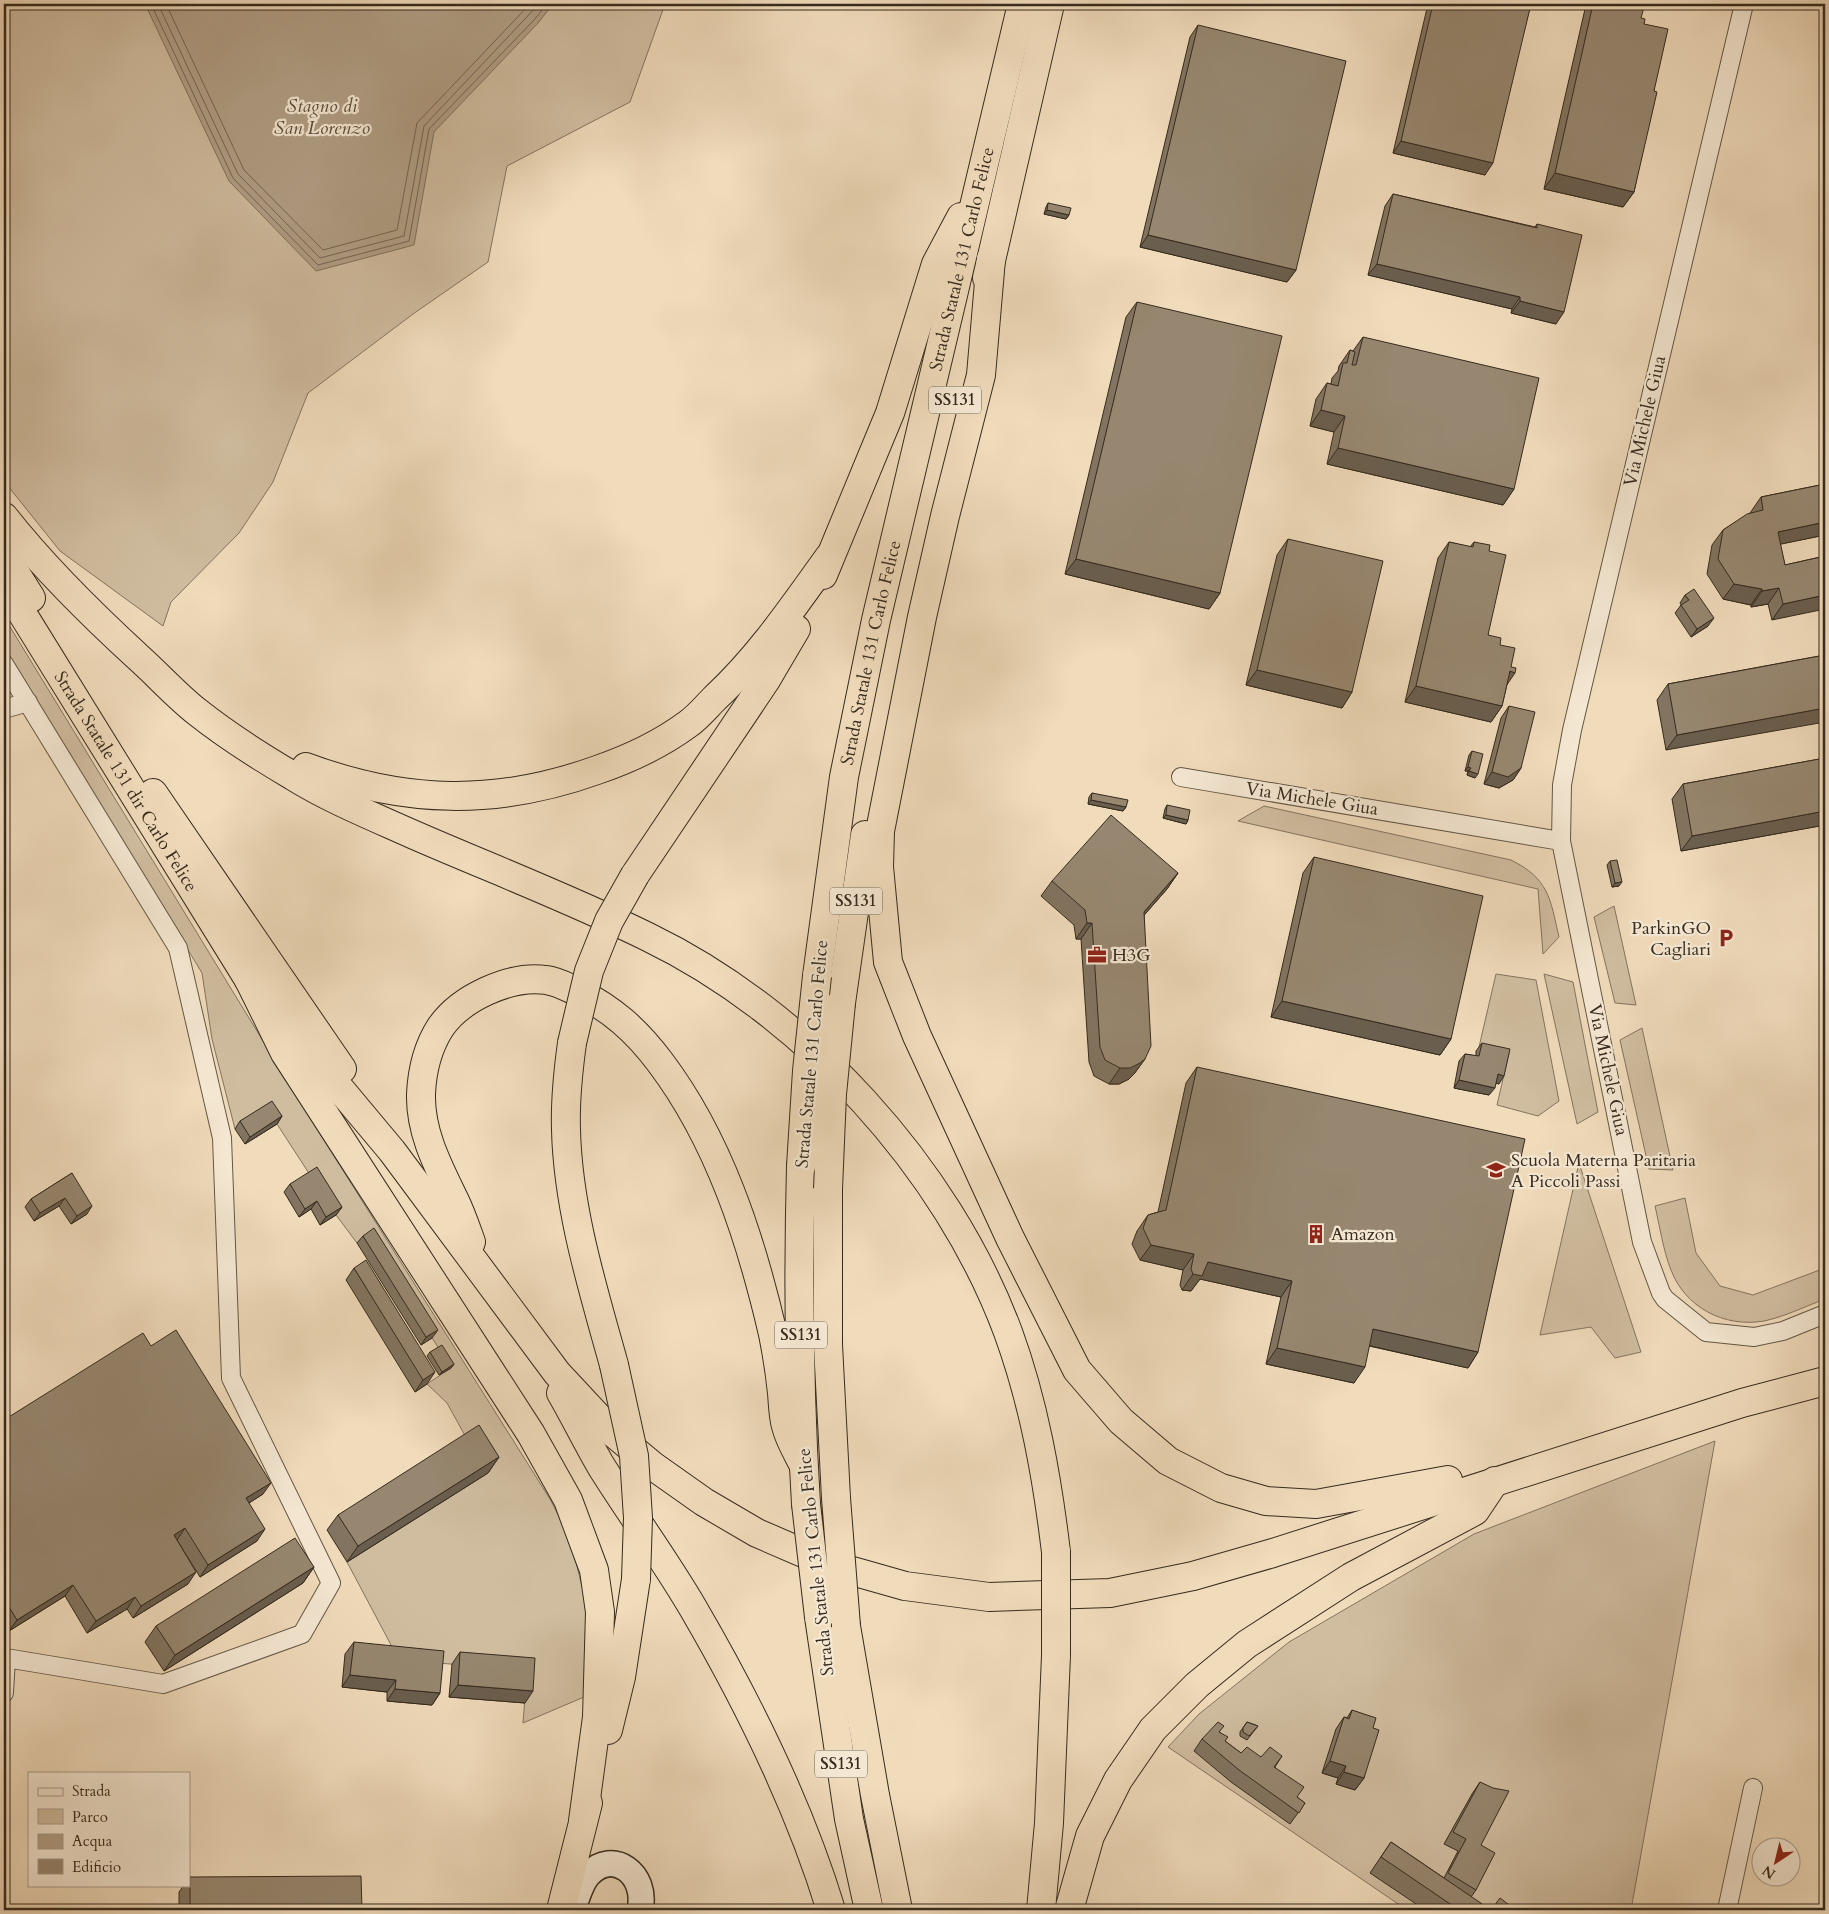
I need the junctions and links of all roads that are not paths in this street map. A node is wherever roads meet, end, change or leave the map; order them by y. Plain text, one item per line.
1 (1022, 4) edge
2 (1050, 4) edge
3 (1744, 4) edge
4 (980, 180) junction
5 (991, 259) junction
6 (4, 517) edge
7 (4, 555) edge
8 (828, 558) junction
9 (4, 584) edge
10 (4, 664) edge
11 (156, 674) junction
12 (28, 702) junction
13 (4, 708) edge
14 (1181, 777) dead end
15 (1561, 841) junction
16 (249, 980) junction
17 (392, 1151) junction
18 (483, 1274) junction
19 (1825, 1314) edge
20 (533, 1341) junction
21 (1825, 1381) edge
22 (803, 1464) junction
23 (1495, 1481) junction
24 (4, 1693) edge
25 (1753, 1788) dead end
26 (583, 1821) junction
27 (561, 1910) edge
28 (572, 1910) edge
29 (640, 1910) edge
30 (831, 1910) edge
31 (869, 1910) edge
32 (898, 1910) edge
33 (1042, 1910) edge
34 (1069, 1910) edge
35 (1727, 1910) edge

1 - 4 highway, Strada Statale 131 Carlo Felice / SS131
2 - 5 highway, Strada Statale 131 Carlo Felice / SS131
3 - 15 street, Via Michele Giua
4 - 8 highway
4 - 22 highway, Strada Statale 131 Carlo Felice / SS131, bridge
5 - 23 highway
5 - 32 highway, Strada Statale 131 Carlo Felice / SS131, bridge
6 - 11 highway
7 - 17 highway
8 - 11 highway
8 - 26 highway, bridge
9 - 16 highway, Strada Statale 131 dir Carlo Felice
10 - 12 street
11 - 33 highway, bridge
12 - 13 street
12 - 24 street
14 - 15 street, Via Michele Giua
15 - 19 street, Via Michele Giua
16 - 17 highway
16 - 26 highway
17 - 18 highway
18 - 20 highway
18 - 22 highway
20 - 23 highway
20 - 30 highway
21 - 23 highway
22 - 31 highway, Strada Statale 131 Carlo Felice / SS131, bridge
23 - 34 highway
25 - 35 street
26 - 27 highway
28 - 29 main road

